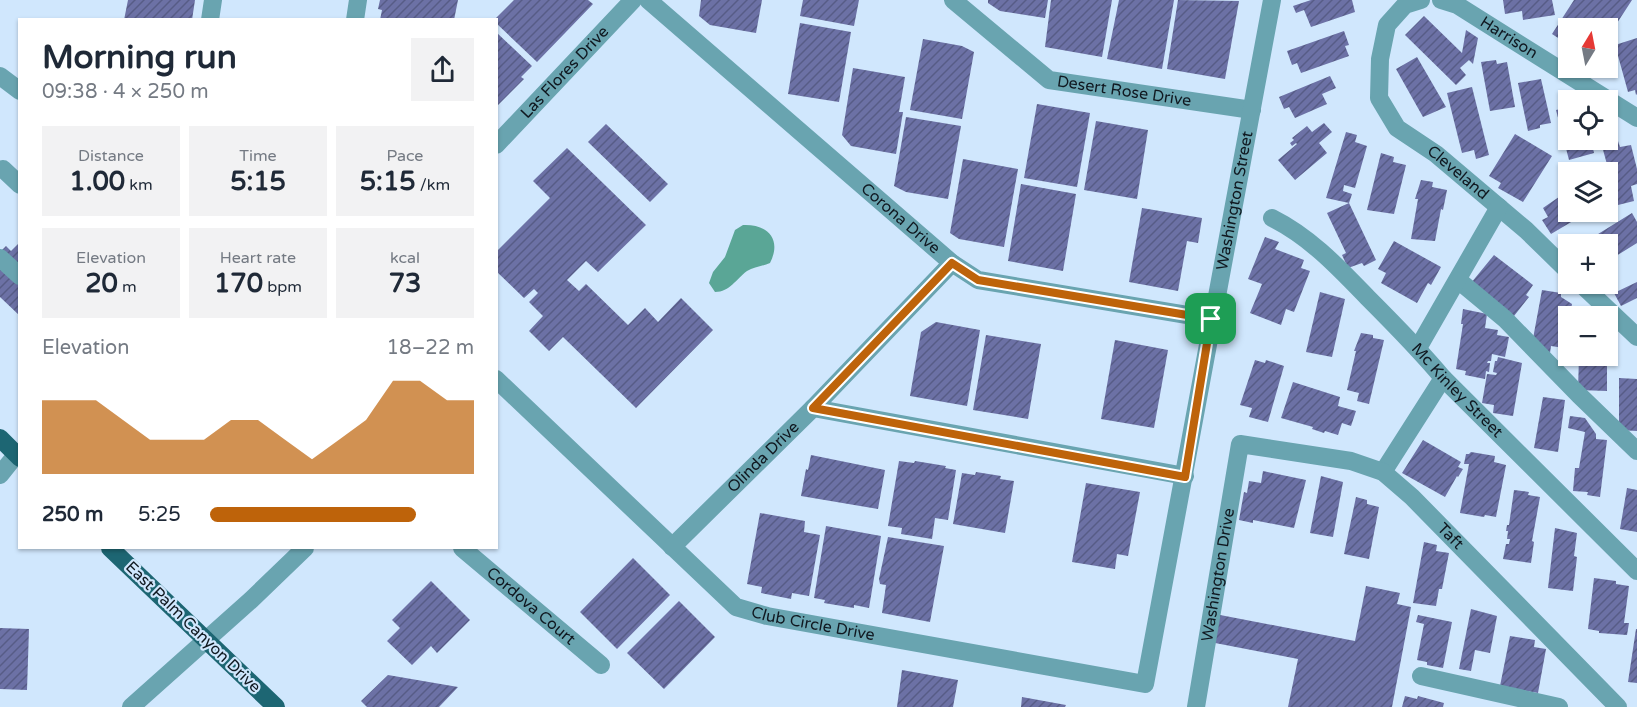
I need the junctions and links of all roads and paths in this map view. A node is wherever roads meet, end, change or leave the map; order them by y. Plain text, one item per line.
1 (213, 0) edge
2 (358, 0) edge
3 (633, 0) edge
4 (648, 0) edge
5 (953, 0) edge
6 (1272, 0) edge
7 (1421, 0) edge
8 (1441, 0) edge
9 (210, 18) edge
10 (355, 18) edge
11 (1252, 110) junction
12 (1637, 118) edge
13 (498, 143) edge
14 (1, 168) edge
15 (18, 183) edge
16 (1499, 207) junction
17 (1272, 218) dead end
18 (0, 258) edge
19 (1558, 261) edge
20 (952, 263) junction
21 (18, 274) edge
22 (1458, 280) junction
23 (1591, 294) edge
24 (1211, 319) junction
25 (1637, 338) edge
26 (1418, 348) junction
27 (1443, 378) junction
28 (498, 381) edge
29 (813, 408) junction
30 (0, 438) edge
31 (1240, 444) joint
32 (1637, 451) edge
33 (18, 456) edge
34 (1383, 472) junction
35 (0, 475) edge
36 (1185, 477) junction
37 (672, 547) junction
38 (111, 549) edge
39 (304, 549) edge
40 (463, 549) edge
41 (1637, 571) edge
42 (206, 640) junction
43 (601, 665) dead end
44 (1422, 676) dead end
45 (1145, 684) joint
46 (131, 707) edge
47 (276, 707) edge
48 (1196, 707) edge
49 (1559, 707) edge
50 (1618, 707) edge

1 - 9 street
2 - 10 street
3 - 13 street, Las Flores Drive
4 - 20 street, Corona Drive
5 - 11 street, Desert Rose Drive
6 - 11 street, Washington Street
7 - 16 street, Cleveland
8 - 12 street, Harrison
11 - 24 street, Washington Street
14 - 15 street
16 - 19 street, Cleveland
16 - 22 street
17 - 26 street, Mc Kinley Street
18 - 21 street
20 - 24 street, Corona Drive
20 - 29 street, Olinda Drive
22 - 26 street
22 - 32 street
23 - 25 street
24 - 36 street, Washington Street
26 - 27 street, Mc Kinley Street
27 - 34 street
27 - 41 street, Mc Kinley Street
28 - 37 street, Club Circle Drive
29 - 36 street
29 - 37 street, Olinda Drive
30 - 33 main road
31 - 34 street, Taft
31 - 48 street, Washington Drive
33 - 35 street
34 - 50 street, Taft
36 - 45 street, Washington Street
37 - 45 street, Club Circle Drive
38 - 42 main road, East Palm Canyon Drive
39 - 42 street
40 - 43 street, Cordova Court
42 - 46 street
42 - 47 main road, East Palm Canyon Drive
44 - 49 street

